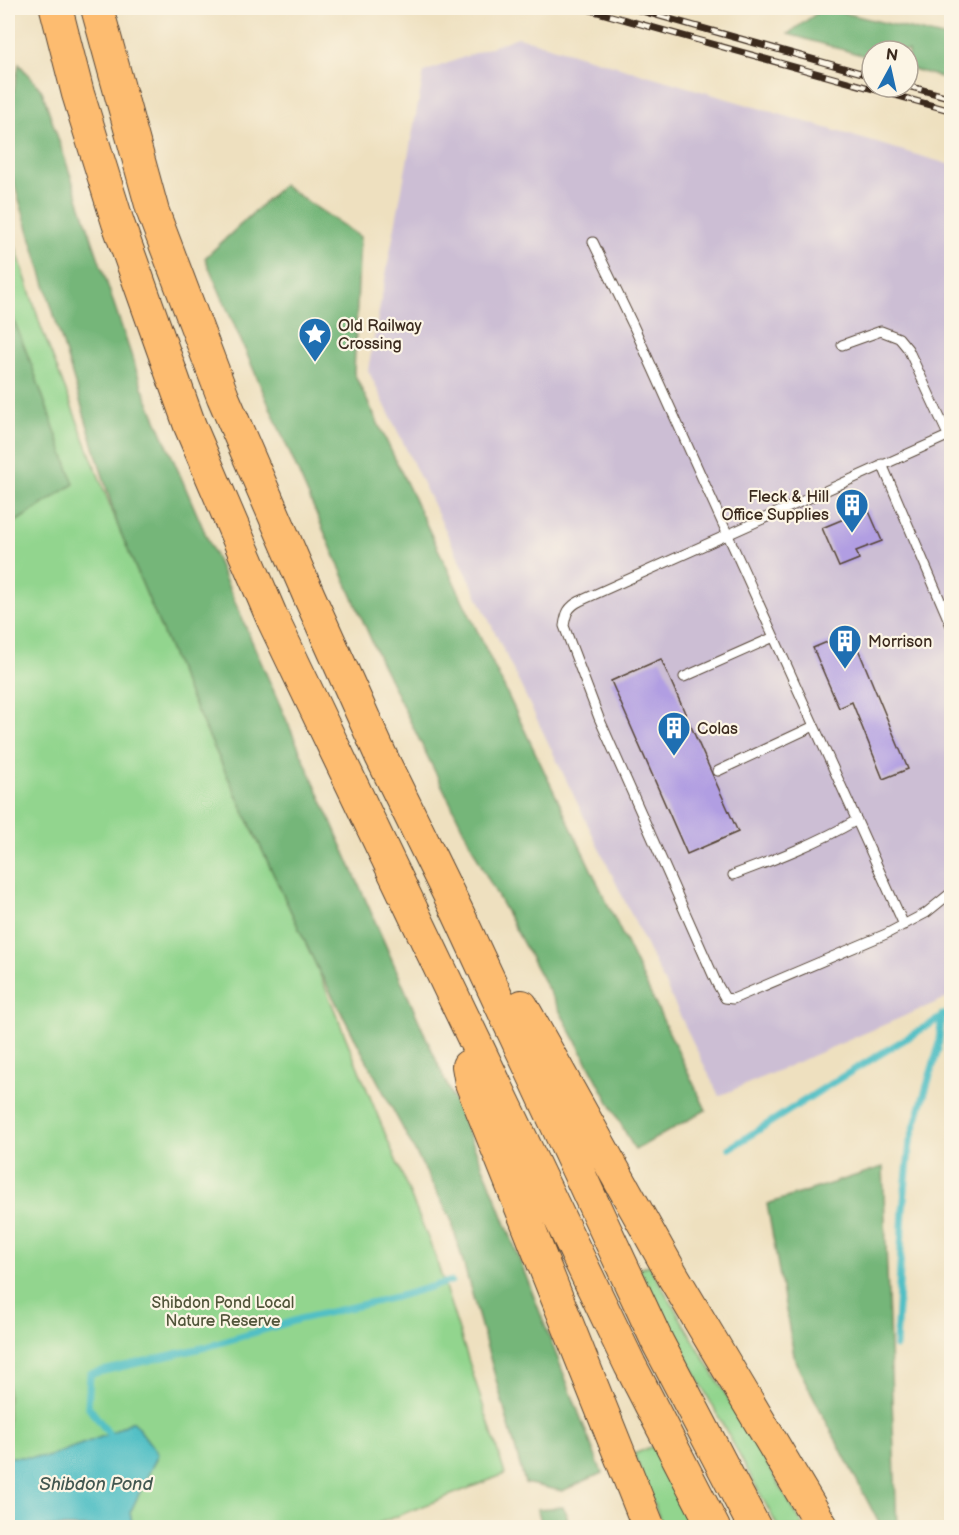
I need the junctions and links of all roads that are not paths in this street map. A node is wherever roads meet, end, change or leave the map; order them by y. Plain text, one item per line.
1 (56, 8) edge
2 (97, 8) edge
3 (593, 242) dead end
4 (842, 345) dead end
5 (950, 435) edge
6 (882, 464) junction
7 (727, 534) junction
8 (951, 628) edge
9 (774, 637) junction
10 (684, 677) dead end
11 (814, 726) junction
12 (718, 771) dead end
13 (856, 820) junction
14 (733, 875) dead end
15 (951, 892) edge
16 (457, 912) junction
17 (904, 924) junction
18 (458, 1008) junction
19 (649, 1527) edge
20 (714, 1527) edge
21 (755, 1527) edge
22 (823, 1527) edge

1 - 18 highway
2 - 16 highway
3 - 7 lane
4 - 5 lane
5 - 6 lane
6 - 7 lane
6 - 8 lane
7 - 9 lane
7 - 17 lane
9 - 10 lane
9 - 11 lane
11 - 12 lane
11 - 13 lane
13 - 14 lane
13 - 17 lane
15 - 17 lane
16 - 21 highway
16 - 22 highway
18 - 19 highway
18 - 20 highway

